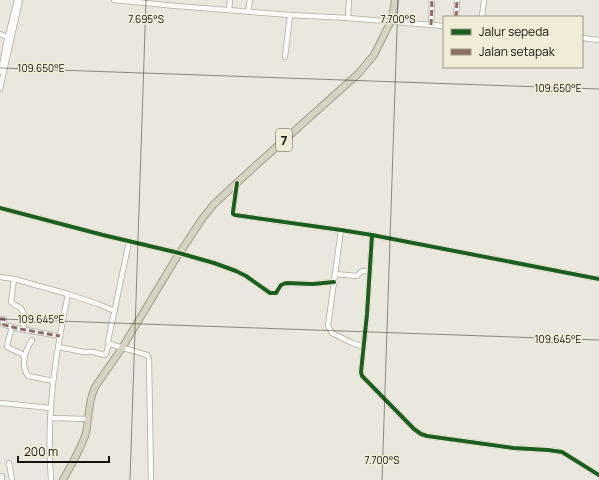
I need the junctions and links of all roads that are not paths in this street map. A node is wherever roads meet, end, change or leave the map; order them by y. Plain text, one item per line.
1 (17, 0) edge
2 (20, 0) edge
3 (114, 0) edge
4 (176, 0) edge
5 (230, 0) edge
6 (250, 0) edge
7 (349, 0) edge
8 (395, 0) edge
9 (431, 0) edge
10 (457, 0) edge
11 (484, 0) edge
12 (176, 6) junction
13 (229, 10) junction
14 (248, 12) junction
15 (290, 15) junction
16 (456, 16) edge
17 (482, 16) edge
18 (348, 18) junction
19 (390, 24) junction
20 (430, 25) junction
21 (443, 26) edge
22 (0, 34) edge
23 (10, 38) junction
24 (583, 38) edge
25 (599, 40) edge
26 (285, 57) dead end
27 (0, 76) edge
28 (0, 88) edge
29 (237, 183) junction
30 (0, 208) edge
31 (341, 230) junction
32 (372, 236) junction
33 (129, 243) junction
34 (177, 256) junction
35 (370, 271) junction
36 (335, 274) junction
37 (0, 277) edge
38 (14, 279) junction
39 (599, 279) edge
40 (334, 282) junction
41 (68, 294) junction
42 (114, 311) junction
43 (0, 318) edge
44 (12, 327) junction
45 (23, 330) junction
46 (60, 336) junction
47 (32, 340) dead end
48 (109, 343) junction
49 (58, 347) junction
50 (364, 347) junction
51 (122, 348) junction
52 (24, 357) junction
53 (53, 382) junction
54 (0, 403) edge
55 (51, 408) junction
56 (50, 418) junction
57 (88, 419) junction
58 (9, 463) dead end
59 (599, 475) edge
60 (12, 480) edge
61 (51, 480) edge
62 (63, 480) edge
63 (151, 480) edge

1 - 23 street
2 - 23 street
3 - 12 street
4 - 12 street
5 - 13 street
6 - 14 street
7 - 18 street
8 - 19 highway, 7
9 - 20 street
10 - 16 street
11 - 17 street
12 - 13 street
13 - 14 street
14 - 15 street
15 - 18 street
15 - 26 street
18 - 19 street
19 - 20 street
19 - 29 highway, 7
20 - 21 street
22 - 23 street
23 - 27 street
23 - 28 street
24 - 25 street
29 - 31 street
29 - 34 highway, 7
30 - 33 street
31 - 32 street
31 - 36 street
32 - 35 street
32 - 39 street
33 - 34 street
33 - 42 street
34 - 40 street
34 - 51 highway, 7
35 - 36 street
35 - 50 street
36 - 40 street
37 - 38 street
38 - 41 street
38 - 45 street
40 - 50 street
41 - 42 street
41 - 46 street
42 - 48 street
43 - 44 street
44 - 45 street
44 - 52 street
45 - 46 street
46 - 49 street
47 - 52 street
48 - 49 street
48 - 51 street
49 - 53 street
50 - 59 street
51 - 57 highway, 7
51 - 63 street
52 - 53 street
53 - 55 street
54 - 55 street
55 - 56 street
56 - 57 street
56 - 61 street
57 - 62 highway, 7
58 - 60 street

